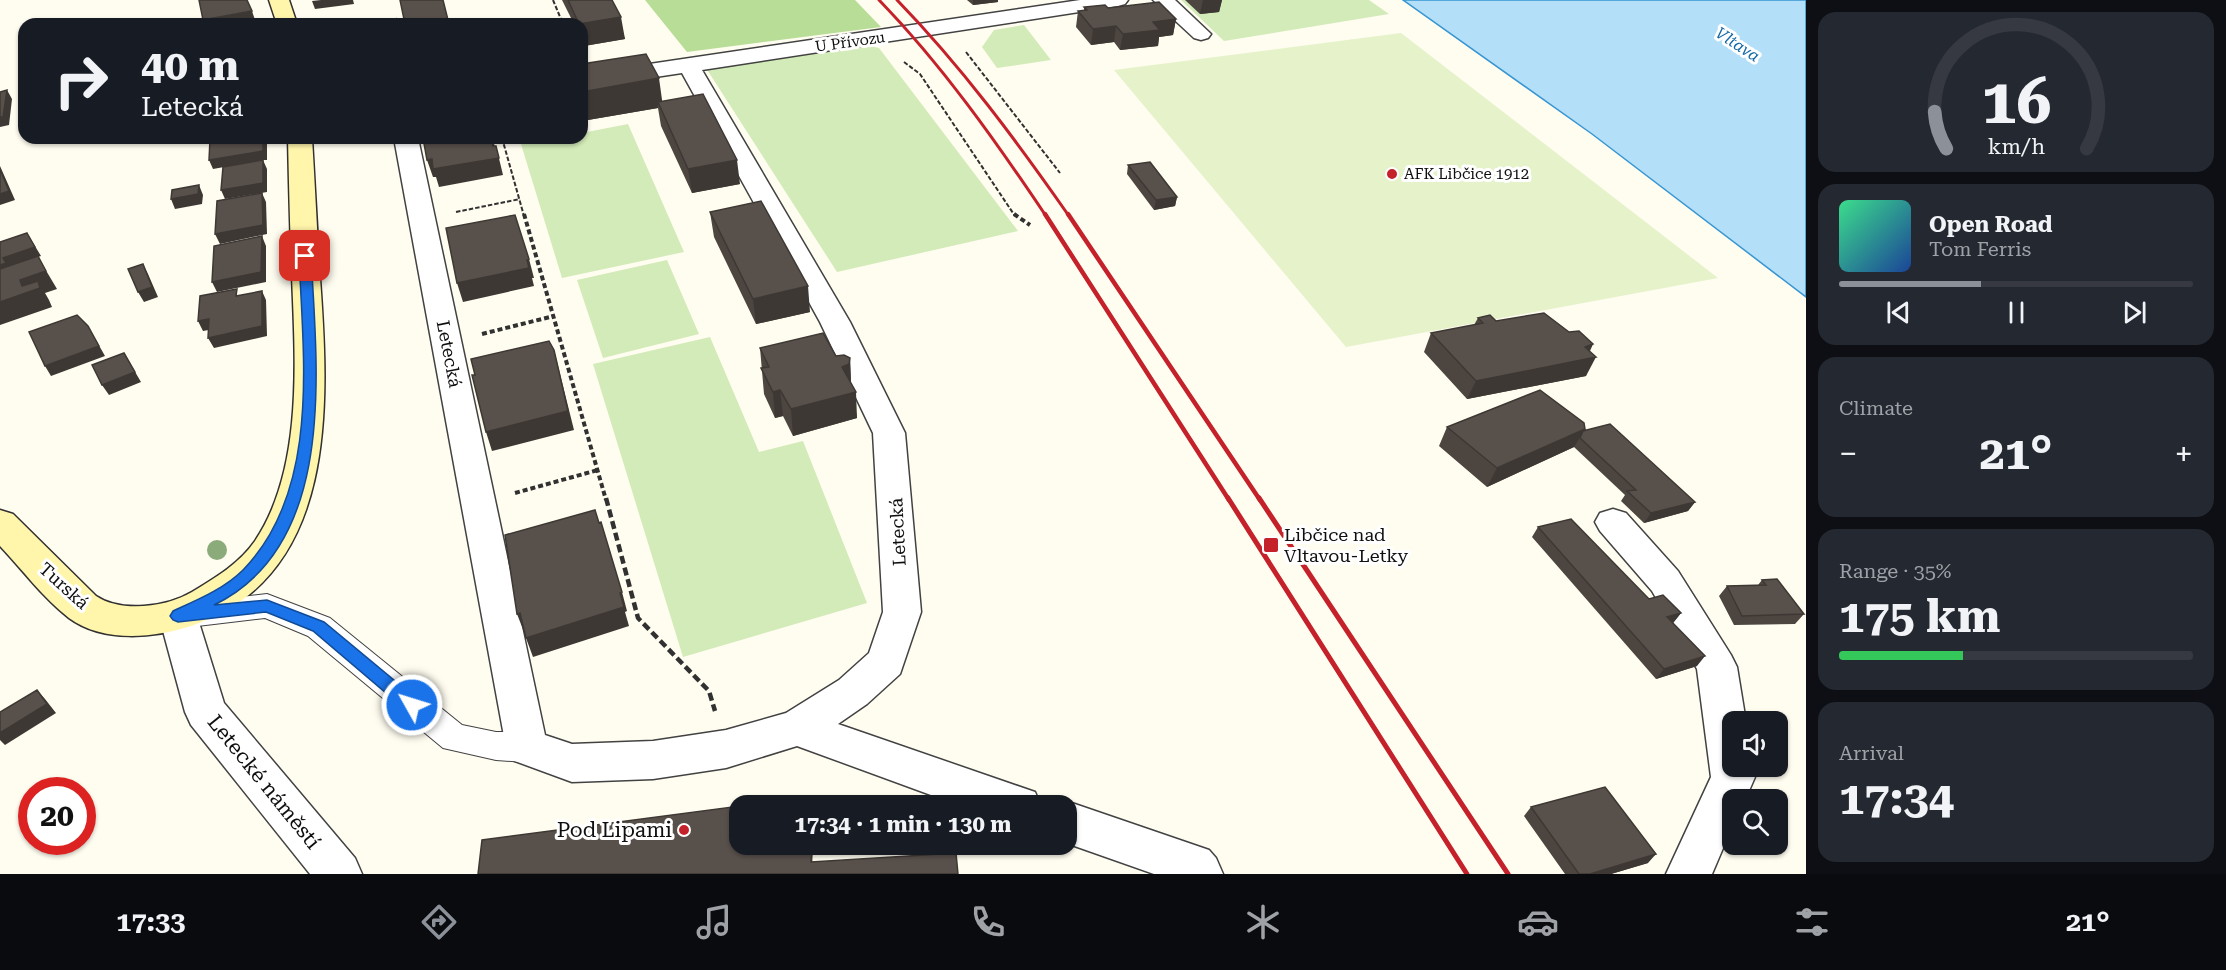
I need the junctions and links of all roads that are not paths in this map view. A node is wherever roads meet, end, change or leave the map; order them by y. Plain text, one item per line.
1 (279, 0) edge
2 (1118, 0) edge
3 (1163, 0) edge
4 (285, 18) edge
5 (1201, 34) dead end
6 (688, 64) junction
7 (588, 80) edge
8 (300, 144) edge
9 (407, 144) edge
10 (1613, 522) dead end
11 (0, 523) edge
12 (178, 616) junction
13 (797, 728) junction
14 (527, 747) junction
15 (988, 795) edge
16 (1077, 826) edge
17 (339, 874) edge
18 (1200, 874) edge
19 (1689, 874) edge

1 - 4 street
2 - 6 street, U Přívozu
3 - 5 street
6 - 7 street, U Přívozu
6 - 13 street, Letecká
8 - 12 street
9 - 14 street, Letecká
10 - 19 street
11 - 12 street, Turská
12 - 14 lane, Letecká
12 - 17 street, Letecké náměstí
13 - 14 street, Letecká
13 - 15 street
16 - 18 street

